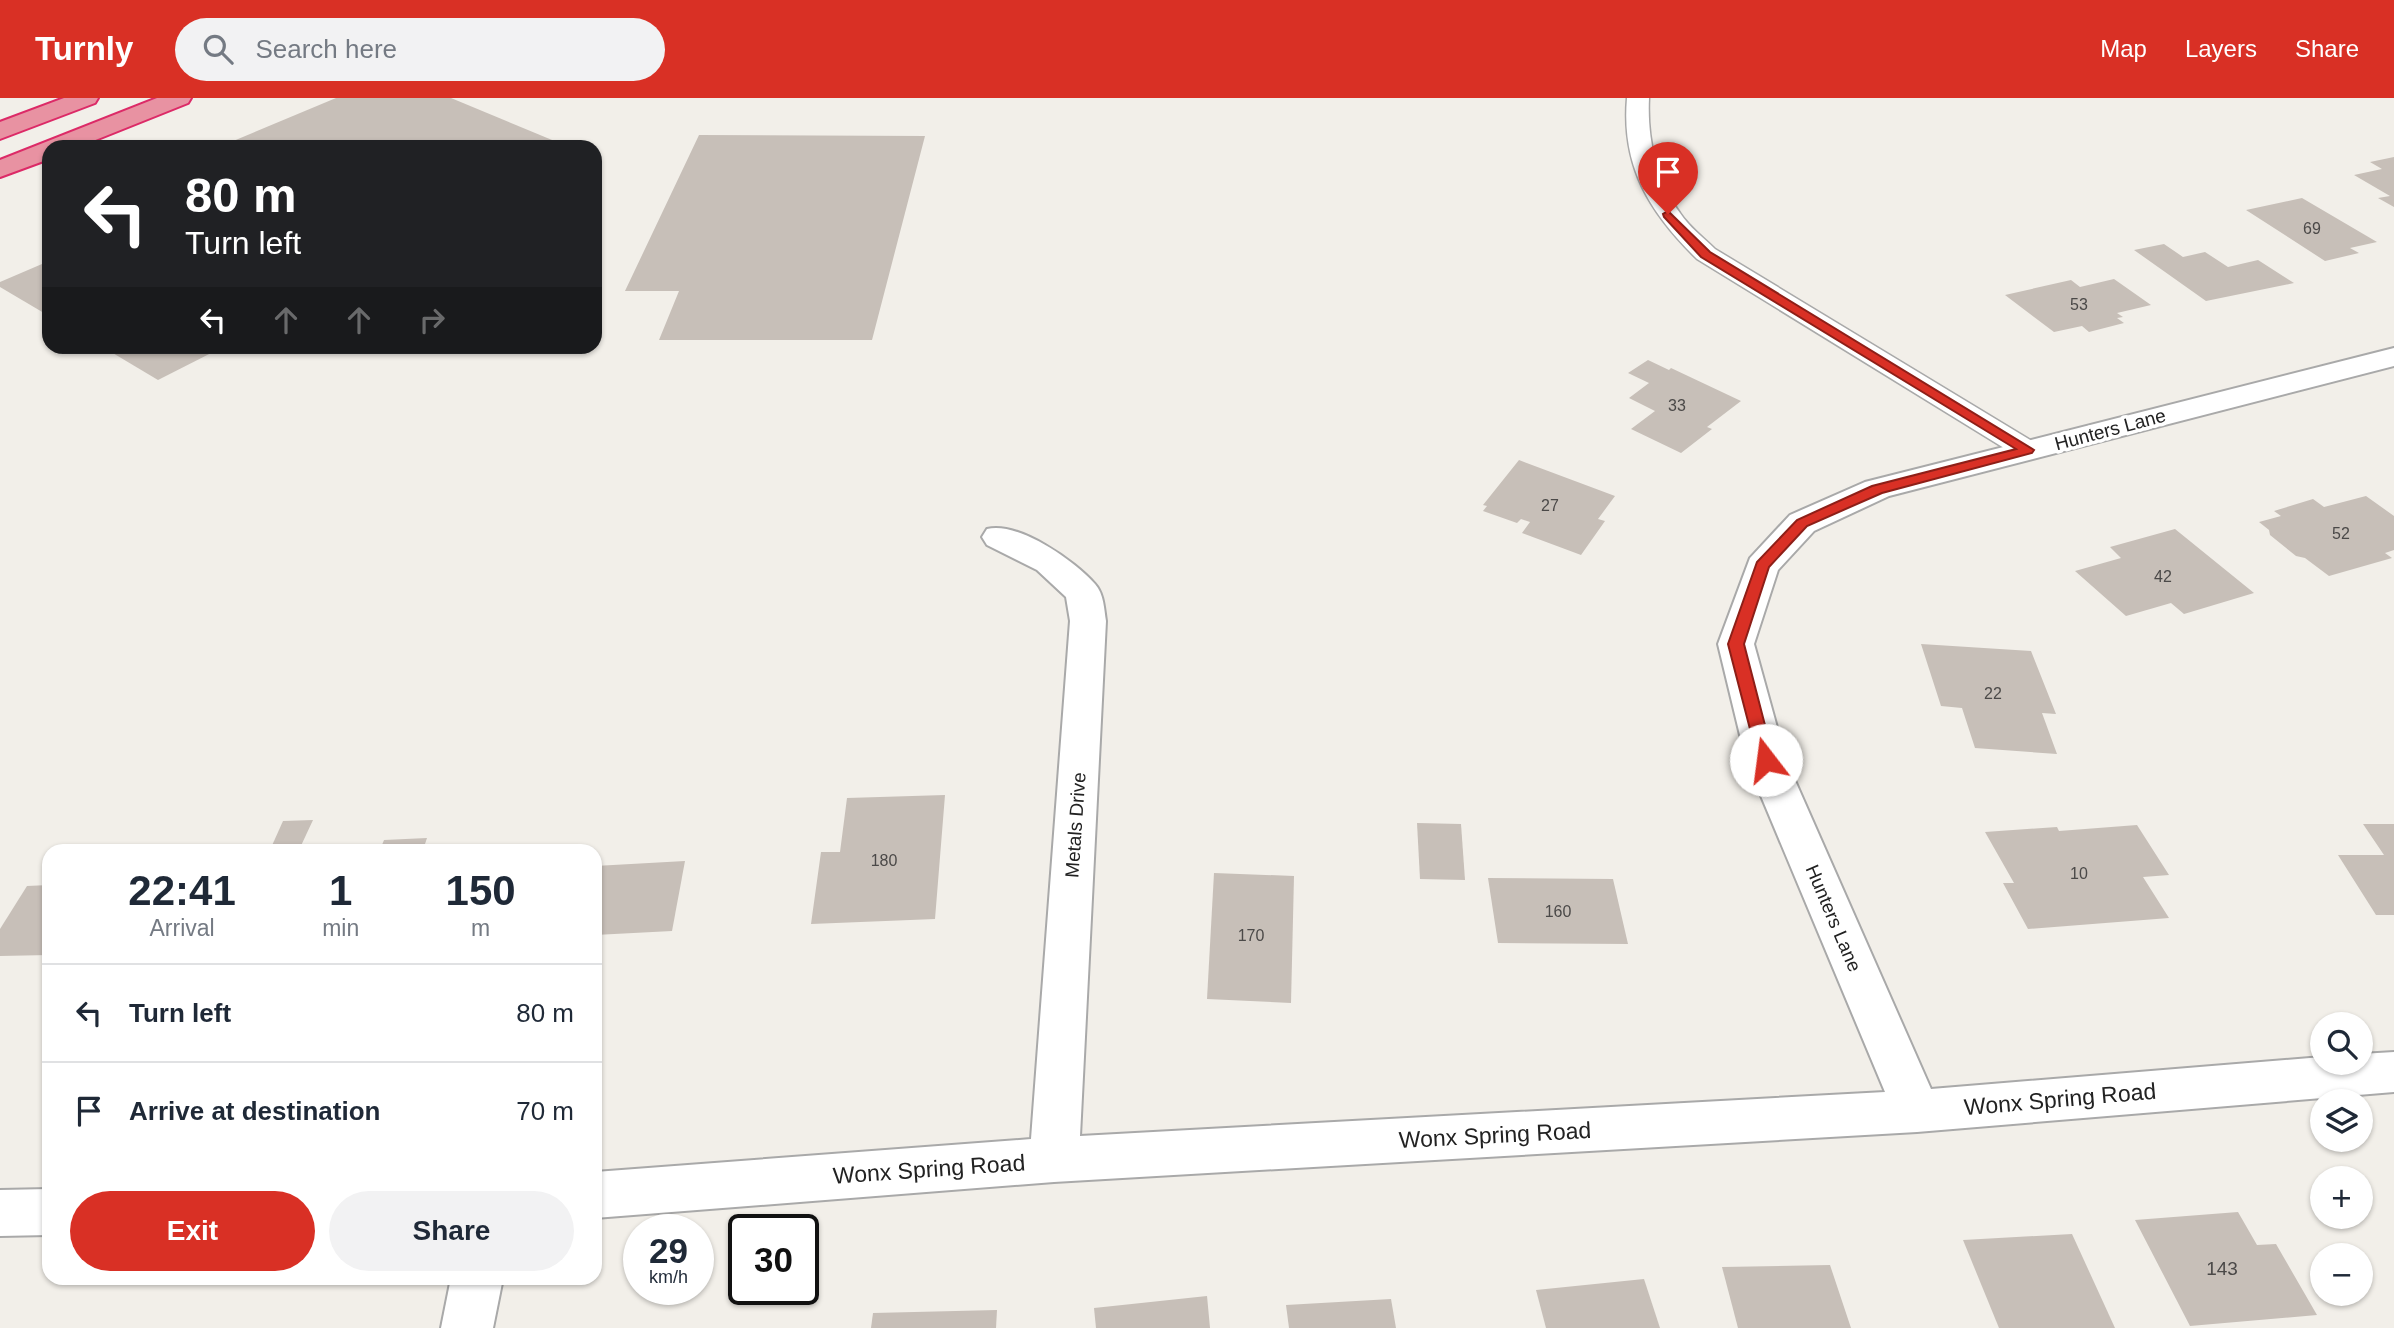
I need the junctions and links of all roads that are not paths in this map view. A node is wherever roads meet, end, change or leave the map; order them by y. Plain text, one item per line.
1 (29, 98) edge
2 (86, 98) edge
3 (179, 98) edge
4 (1638, 98) edge
5 (0, 110) edge
6 (0, 131) edge
7 (74, 140) edge
8 (42, 153) edge
9 (0, 169) edge
10 (2394, 357) edge
11 (2027, 450) junction
12 (999, 537) dead end
13 (2394, 1072) edge
14 (1917, 1111) junction
15 (1054, 1160) junction
16 (602, 1194) edge
17 (42, 1212) edge
18 (0, 1213) edge
19 (476, 1285) edge
20 (467, 1328) edge

1 - 5 highway
2 - 6 highway
3 - 7 highway
4 - 11 lane
8 - 9 highway
10 - 11 street, Hunters Lane
11 - 14 street, Hunters Lane
12 - 15 street, Metals Drive
13 - 14 street, Wonx Spring Road
14 - 15 street, Wonx Spring Road
15 - 16 street, Wonx Spring Road
17 - 18 street
19 - 20 street

